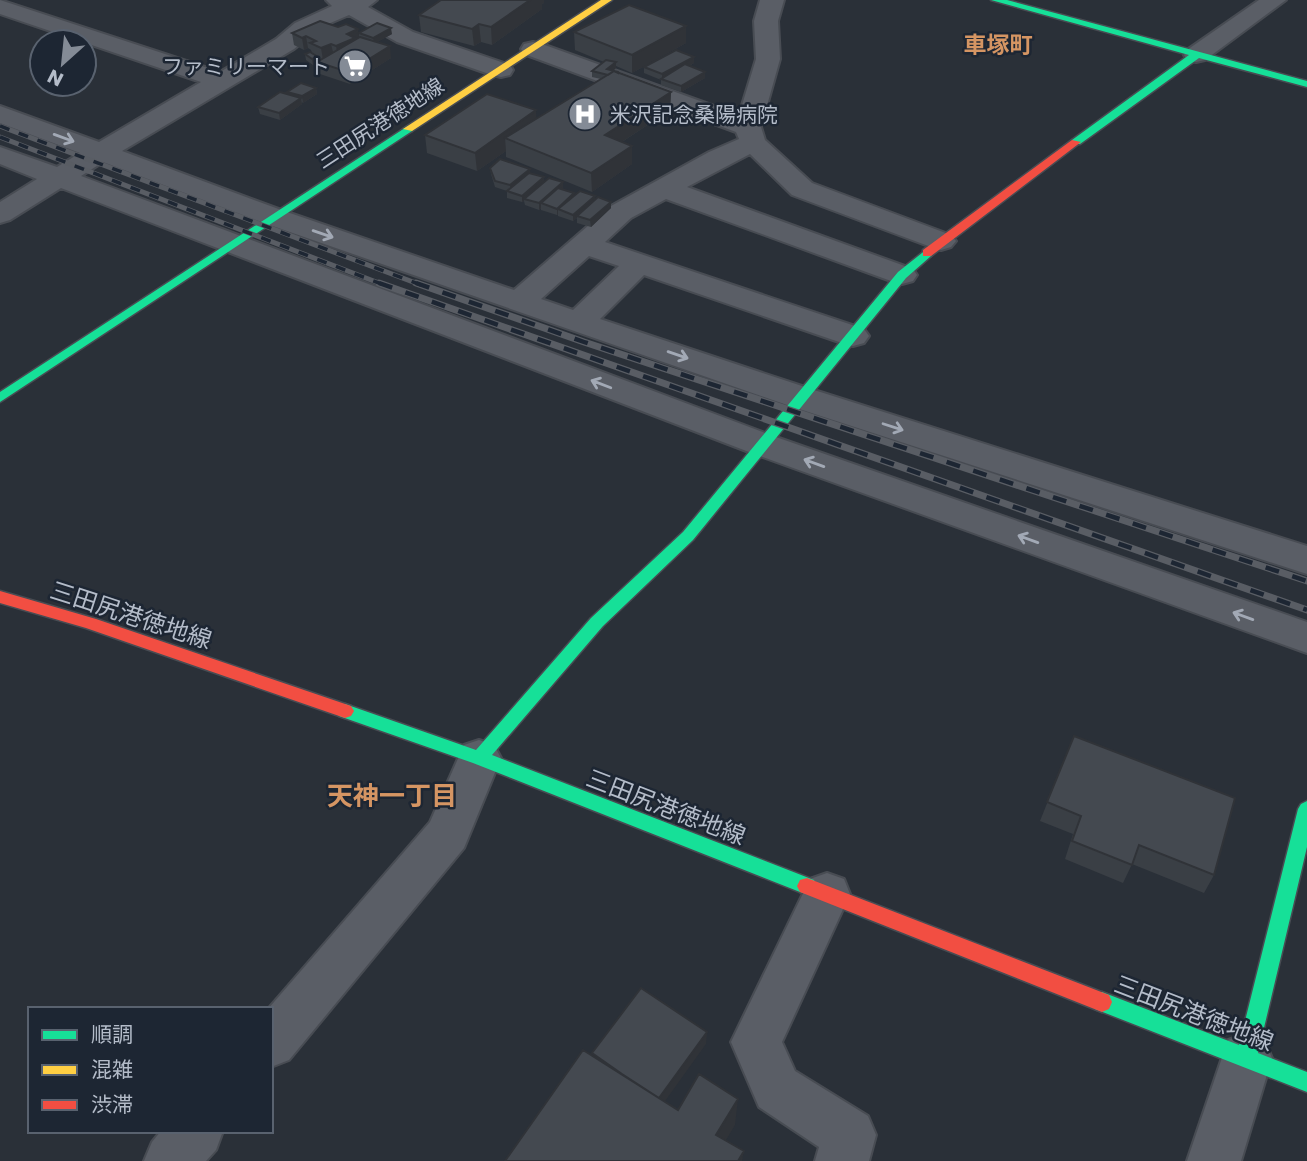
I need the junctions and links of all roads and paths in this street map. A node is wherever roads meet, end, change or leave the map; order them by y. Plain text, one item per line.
1 (607, 0) edge
2 (772, 0) edge
3 (996, 0) edge
4 (1273, 0) edge
5 (351, 2) edge
6 (0, 6) edge
7 (533, 49) junction
8 (1196, 55) junction
9 (501, 70) junction
10 (222, 81) junction
11 (1307, 84) edge
12 (0, 114) edge
13 (750, 135) junction
14 (104, 153) junction
15 (0, 155) edge
16 (58, 177) junction
17 (666, 189) junction
18 (0, 213) edge
19 (274, 217) junction
20 (941, 242) junction
21 (231, 243) junction
22 (583, 244) junction
23 (637, 265) junction
24 (902, 275) junction
25 (519, 302) junction
26 (580, 321) junction
27 (853, 336) junction
28 (0, 398) edge
29 (802, 398) junction
30 (761, 444) junction
31 (1307, 560) edge
32 (0, 597) edge
33 (1307, 638) edge
34 (479, 758) junction
35 (1307, 809) edge
36 (827, 894) junction
37 (273, 1041) edge
38 (1246, 1058) junction
39 (1307, 1082) edge
40 (195, 1133) edge
41 (172, 1161) edge
42 (842, 1161) edge
43 (1214, 1161) edge

1 - 7 main road, 三田尻港徳地線
2 - 13 street
3 - 8 main road
4 - 8 street
5 - 9 street
5 - 10 street
6 - 10 street
7 - 9 main road, 三田尻港徳地線
7 - 13 street
8 - 11 main road
8 - 20 main road
9 - 19 main road, 三田尻港徳地線
10 - 14 street
12 -> 14 street
13 - 17 street
13 - 20 street
14 - 16 street
14 - 19 street
15 - 16 street
16 - 18 street
16 - 21 street
17 - 22 street
17 - 24 street
19 - 21 main road, 三田尻港徳地線
19 -> 25 street
20 - 24 main road
21 - 28 main road, 三田尻港徳地線
30 -> 21 street
22 - 23 street
22 - 25 street
23 - 26 street
23 - 27 street
24 - 27 main road
25 - 26 street
26 -> 29 street
27 - 29 main road
29 - 30 main road
29 -> 31 street
33 -> 30 street
30 - 34 main road
32 - 34 main road, 三田尻港徳地線
34 - 36 main road, 三田尻港徳地線
34 - 37 street
35 - 38 main road
36 - 38 main road, 三田尻港徳地線
36 - 42 street
38 - 39 main road, 三田尻港徳地線
38 - 43 street
40 - 41 street

